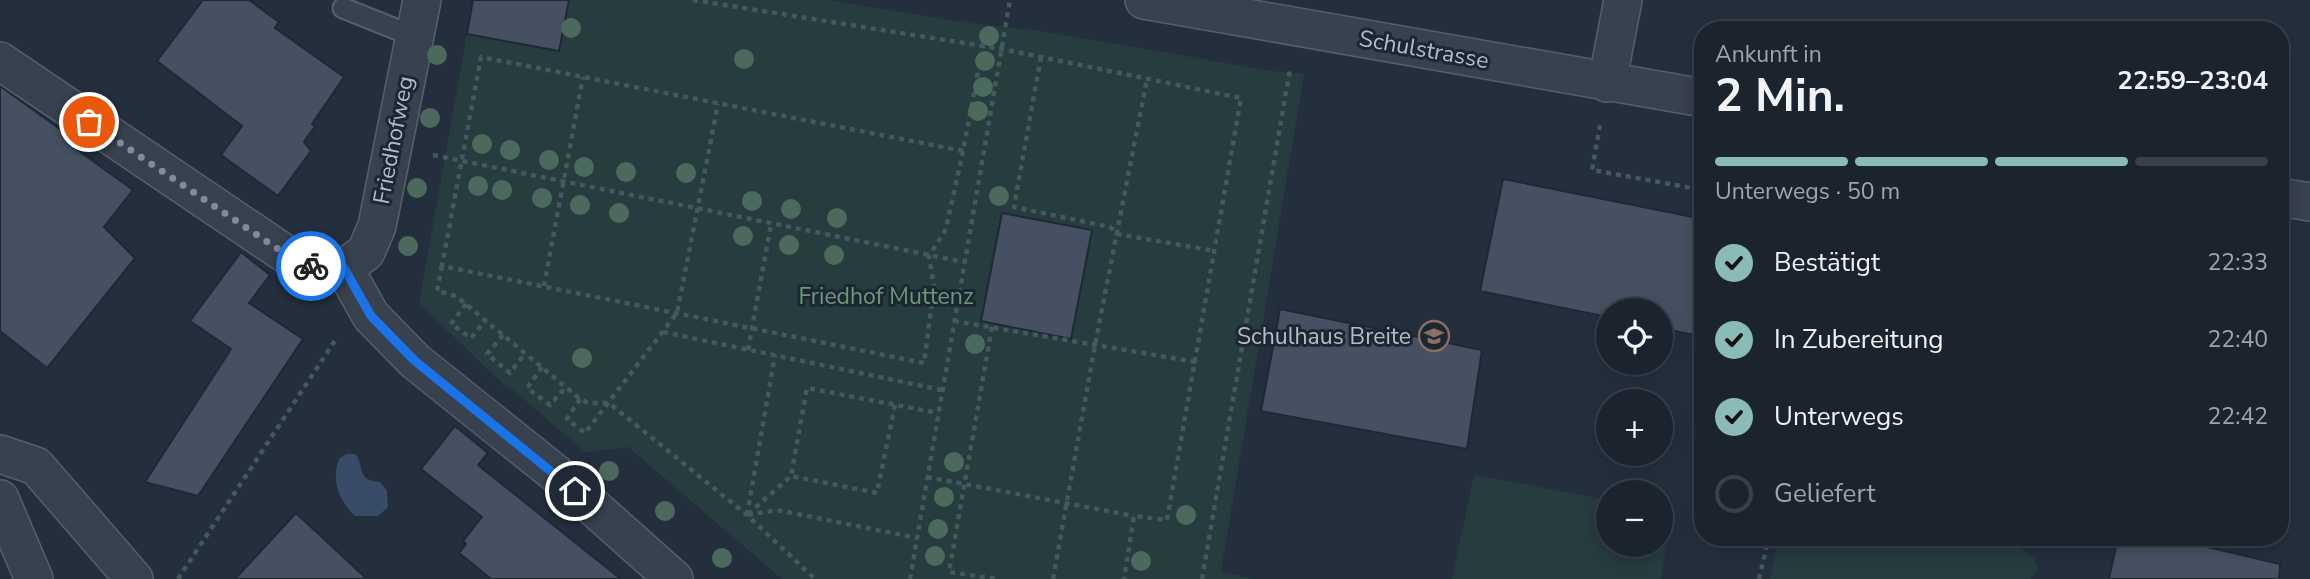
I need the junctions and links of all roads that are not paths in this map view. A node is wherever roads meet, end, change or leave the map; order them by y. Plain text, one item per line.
1 (422, 0) edge
2 (1144, 0) edge
3 (1623, 0) edge
4 (1208, 5) edge
5 (344, 8) dead end
6 (414, 36) junction
7 (0, 61) edge
8 (1607, 83) junction
9 (1694, 98) edge
10 (2289, 198) edge
11 (2310, 202) edge
12 (344, 268) junction
13 (0, 454) edge
14 (0, 499) edge
15 (24, 576) edge
16 (134, 579) edge
17 (674, 579) edge

1 - 6 street, Friedhofweg
2 - 4 street, Schulstrasse
3 - 8 street
4 - 8 street, Schulstrasse
5 - 6 lane
6 - 12 street, Friedhofweg
7 - 12 street
8 - 9 street, Schulstrasse
10 - 11 street
12 - 17 street
13 - 16 street
14 - 15 street

